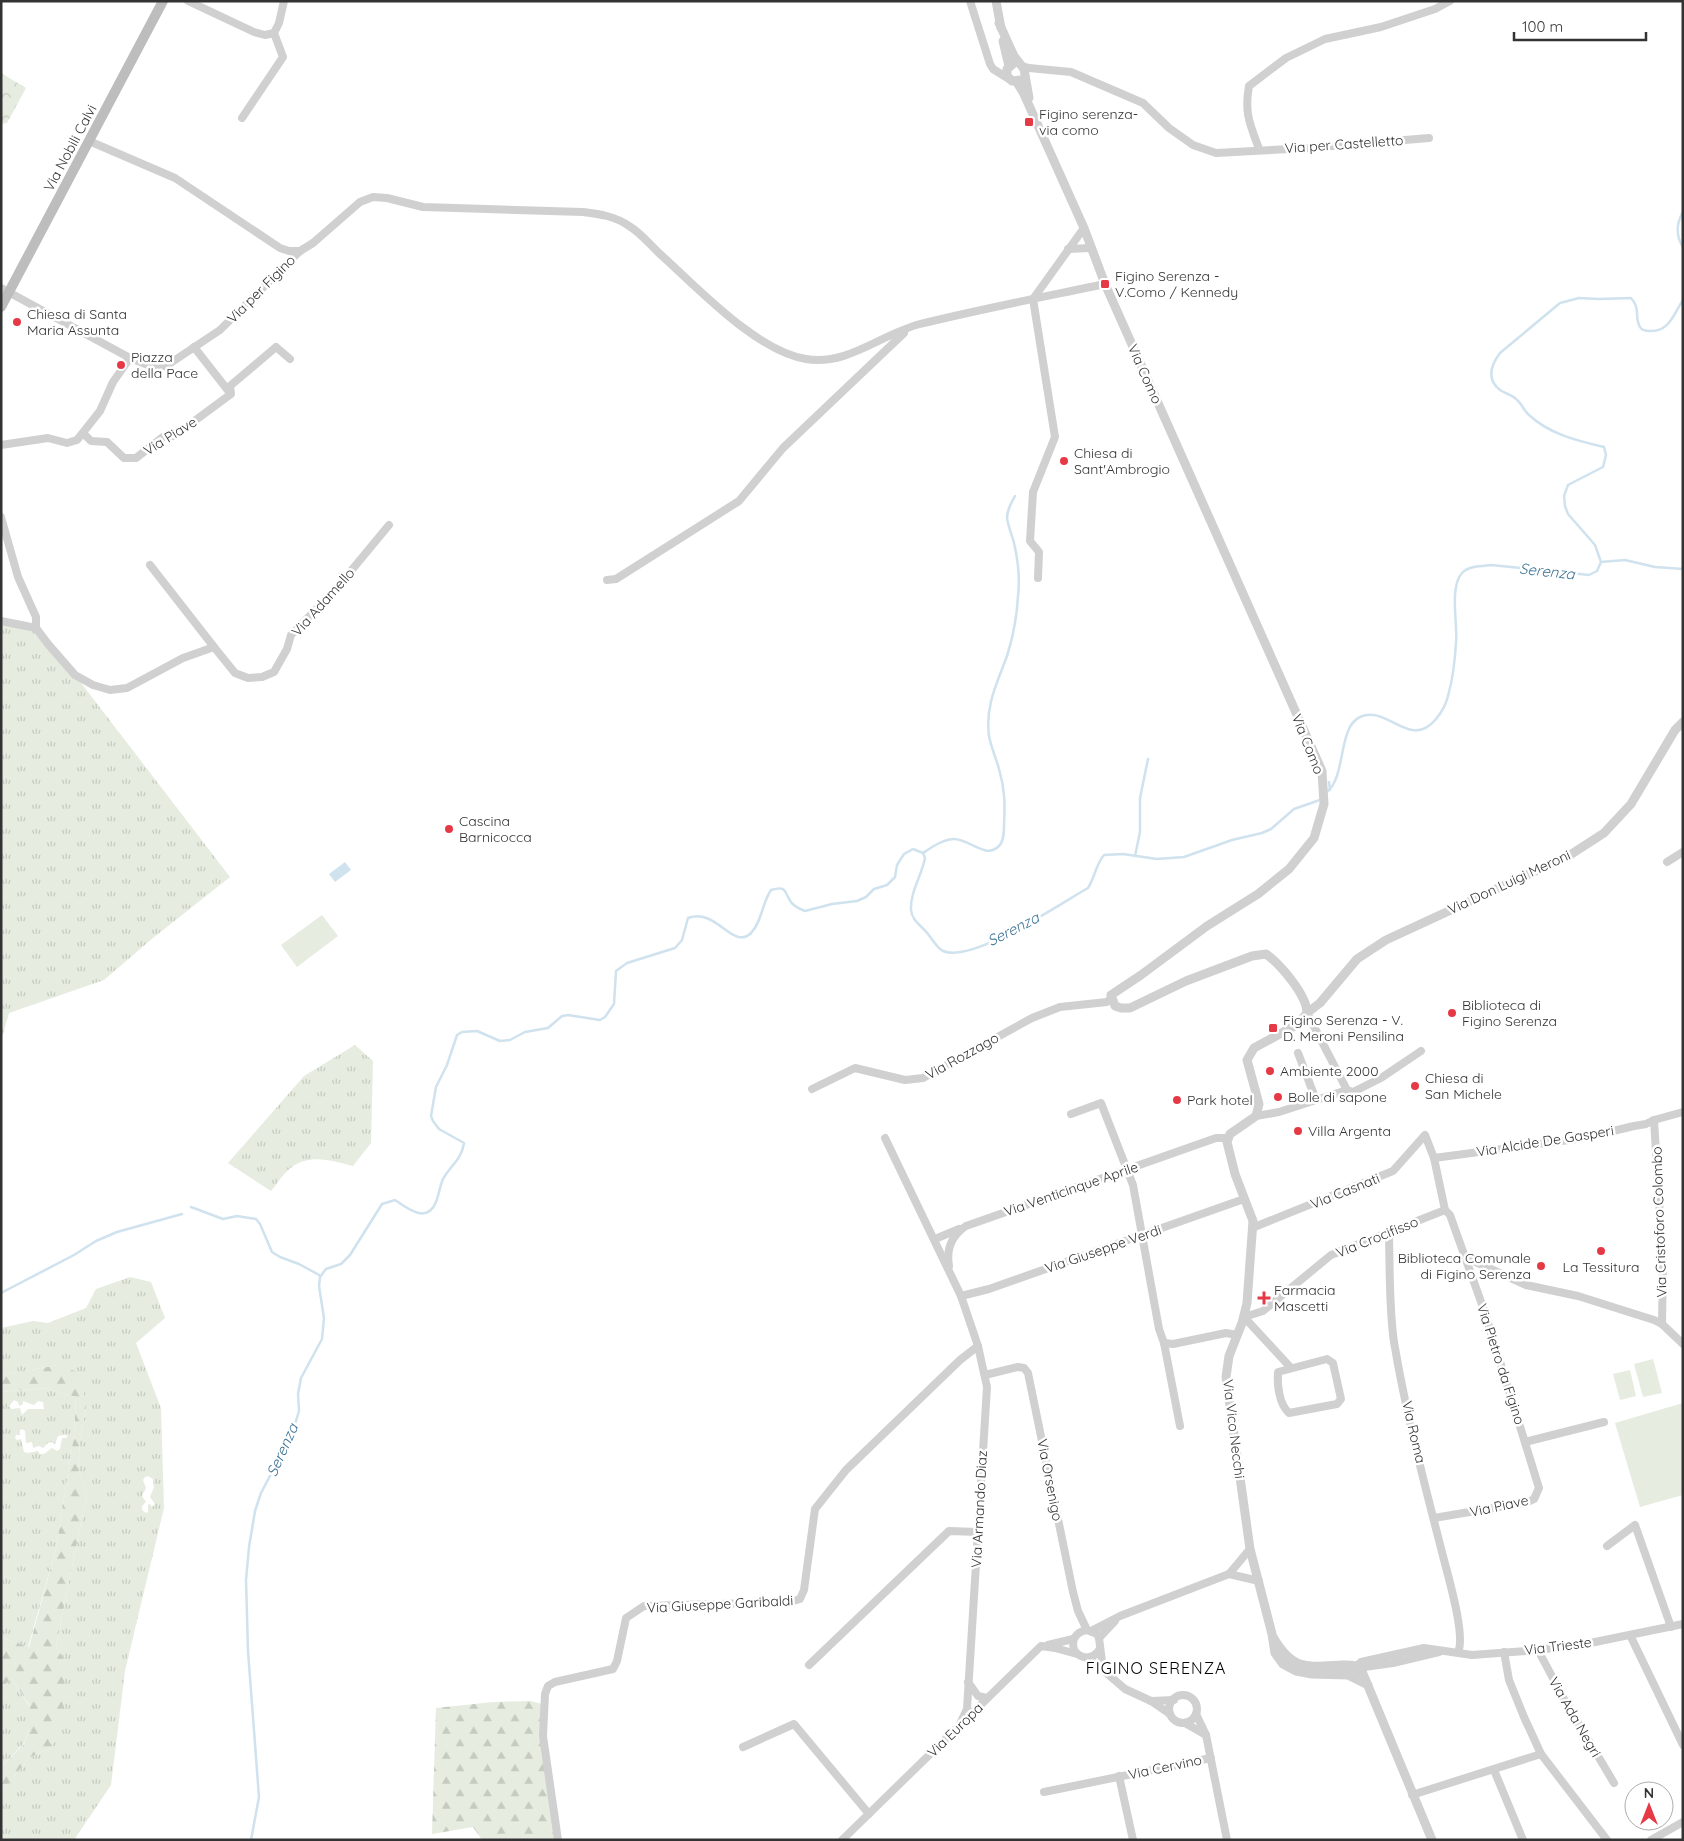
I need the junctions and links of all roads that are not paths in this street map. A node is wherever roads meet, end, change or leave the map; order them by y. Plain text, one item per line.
1 (162, 1) edge
2 (188, 1) edge
3 (284, 1) edge
4 (970, 1) edge
5 (996, 1) edge
6 (1450, 1) edge
7 (999, 23) junction
8 (274, 33) junction
9 (1005, 69) junction
10 (1023, 69) junction
11 (1012, 80) junction
12 (1030, 110) junction
13 (242, 118) dead end
14 (1429, 138) dead end
15 (89, 141) junction
16 (1259, 149) junction
17 (1084, 228) junction
18 (1091, 248) junction
19 (1068, 249) junction
20 (300, 251) junction
21 (1105, 284) junction
22 (5, 290) edge
23 (1033, 299) junction
24 (1, 307) edge
25 (908, 329) junction
26 (194, 347) junction
27 (130, 358) junction
28 (290, 359) dead end
29 (231, 394) junction
30 (83, 433) junction
31 (1, 445) edge
32 (1, 517) edge
33 (389, 525) dead end
34 (150, 565) dead end
35 (1038, 578) dead end
36 (607, 580) dead end
37 (1, 621) edge
38 (36, 628) junction
39 (214, 647) junction
40 (1683, 722) edge
41 (1683, 852) edge
42 (1667, 862) dead end
43 (1111, 998) junction
44 (1307, 1012) junction
45 (1421, 1050) dead end
46 (1298, 1053) dead end
47 (812, 1089) dead end
48 (1347, 1090) junction
49 (1316, 1100) junction
50 (1683, 1112) edge
51 (1071, 1114) dead end
52 (1256, 1116) junction
53 (1654, 1120) junction
54 (885, 1138) dead end
55 (1228, 1138) junction
56 (1434, 1158) junction
57 (1127, 1169) junction
58 (1244, 1199) junction
59 (1446, 1210) junction
60 (966, 1226) junction
61 (1252, 1228) junction
62 (1392, 1231) junction
63 (1142, 1236) junction
64 (934, 1239) junction
65 (1466, 1258) junction
66 (950, 1273) junction
67 (961, 1296) junction
68 (1244, 1317) junction
69 (1662, 1324) junction
70 (1237, 1335) junction
71 (1164, 1343) junction
72 (1683, 1344) edge
73 (978, 1346) junction
74 (1291, 1368) junction
75 (985, 1375) junction
76 (1604, 1422) dead end
77 (1180, 1426) dead end
78 (1525, 1442) junction
79 (1434, 1518) junction
80 (978, 1532) junction
81 (1607, 1546) dead end
82 (1250, 1549) junction
83 (1229, 1574) junction
84 (1259, 1581) junction
85 (1078, 1611) junction
86 (1120, 1616) junction
87 (1683, 1624) edge
88 (1671, 1627) junction
89 (1089, 1630) junction
90 (1272, 1634) junction
91 (1630, 1635) junction
92 (1075, 1637) junction
93 (1099, 1638) junction
94 (1042, 1646) junction
95 (1100, 1648) junction
96 (1538, 1650) junction
97 (1451, 1652) junction
98 (1504, 1652) junction
99 (1077, 1654) junction
100 (1087, 1658) junction
101 (809, 1665) dead end
102 (1358, 1668) junction
103 (1103, 1670) junction
104 (1324, 1674) junction
105 (968, 1682) junction
106 (1365, 1683) junction
107 (987, 1698) junction
108 (1174, 1700) junction
109 (1151, 1701) junction
110 (1170, 1714) junction
111 (1196, 1714) junction
112 (1185, 1723) junction
113 (960, 1724) junction
114 (1206, 1736) junction
115 (1683, 1745) edge
116 (743, 1747) dead end
117 (1541, 1754) junction
118 (1211, 1758) junction
119 (1494, 1770) junction
120 (1119, 1776) junction
121 (1614, 1783) dead end
122 (1044, 1792) dead end
123 (1412, 1795) junction
124 (868, 1814) junction
125 (1683, 1822) edge
126 (558, 1840) edge
127 (842, 1840) edge
128 (1133, 1840) edge
129 (1227, 1840) edge
130 (1432, 1840) edge
131 (1523, 1840) edge
132 (1607, 1840) edge
133 (1651, 1840) edge

1 - 15 main road, Via Nobili Calvi
2 - 8 street
3 - 8 street
4 - 9 street
5 - 7 street, Via Como
6 - 16 street
7 - 9 street, Via Como
7 - 10 street, Via Como
8 - 13 street
9 - 10 street
9 - 11 street, Via Como
10 - 11 street
10 - 12 street, Via Como
10 - 16 street, Via per Castelletto
11 - 12 street, Via Como
12 - 17 street, Via Como
14 - 16 street, Via per Castelletto
15 - 20 street
15 - 22 main road, Via Nobili Calvi
17 - 18 street, Via Como
17 - 19 street
18 - 19 street
18 - 21 street, Via Como
19 - 23 street
20 - 25 street, Via per Figino
20 - 26 street, Via per Figino
21 - 23 street
21 - 43 street, Via Como
22 - 24 main road, Via Nobili Calvi
22 - 27 street, Via per Figino
23 - 25 street
23 - 35 street
25 - 36 street
26 - 27 street, Via per Figino
26 - 29 street
27 - 30 street
28 - 29 street, Via Piave
29 - 30 street, Via Piave
30 - 31 street
32 - 38 street
33 - 39 street, Via Adamello
34 - 39 street
37 - 38 street
38 - 39 street
40 - 44 street, Via Don Luigi Meroni
41 - 42 street
43 - 44 street
43 - 47 street, Via Rozzago
44 - 48 street
44 - 52 street, Via Don Luigi Meroni
45 - 48 street
46 - 49 street
48 - 49 street
49 - 52 street
50 - 53 street, Via Alcide De Gasperi
51 - 57 street
52 - 55 street
53 - 56 street, Via Alcide De Gasperi
53 - 69 street, Via Cristoforo Colombo
54 - 64 street, Via Armando Diaz
55 - 57 street, Via Venticinque Aprile
55 - 58 street, Via Vico Necchi
56 - 59 street
56 - 61 street, Via Casnati
57 - 60 street, Via Venticinque Aprile
57 - 63 street
58 - 61 street, Via Vico Necchi
58 - 63 street, Via Giuseppe Verdi
59 - 62 street, Via Crocifisso
59 - 65 street, Via Pietro da Figino
60 - 64 street, Via Venticinque Aprile
60 - 66 street
61 - 68 street, Via Vico Necchi
62 - 68 street, Via Crocifisso
62 - 79 street, Via Roma
63 - 67 street, Via Giuseppe Verdi
63 - 71 street
64 - 66 street, Via Armando Diaz
65 - 69 street
65 - 78 street, Via Pietro da Figino
66 - 67 street, Via Armando Diaz
67 - 73 street, Via Armando Diaz
68 - 70 street, Via Vico Necchi
68 - 74 street
69 - 72 street
70 - 71 street
70 - 82 street, Via Vico Necchi
71 - 77 street
73 - 75 street, Via Armando Diaz
73 - 126 street, Via Giuseppe Garibaldi
74 - 74 street
75 - 80 street, Via Armando Diaz
75 - 85 street, Via Orsenigo
76 - 78 street
78 - 79 street, Via Piave
79 - 97 street, Via Roma
80 - 101 street
80 - 105 street, Via Armando Diaz
81 - 88 street
82 - 83 street
82 - 84 street, Via Vico Necchi
83 - 84 street
83 - 86 street
84 - 90 street, Via Vico Necchi
85 - 89 street, Via Orsenigo
85 - 92 street
86 - 89 street
86 - 93 street
87 - 88 street, Via Trieste
88 - 91 street, Via Trieste
89 - 92 street
89 - 93 street
90 - 102 street, Via Vico Necchi
90 - 104 street, Via Vico Necchi
91 - 96 street, Via Trieste
91 - 115 street
92 - 94 street
92 - 99 street
93 - 95 street
94 - 99 street
94 - 107 street, Via Europa
95 - 100 street
95 - 103 street
96 - 98 street, Via Trieste
96 - 121 street, Via Ada Negri
97 - 98 street, Via Trieste
97 - 102 street, Via Trieste
98 - 117 street
99 - 100 street
100 - 103 street, Via Cervino
102 - 104 street, Via Vico Necchi
102 - 106 street
103 - 109 street, Via Cervino
104 - 106 street, Via Vico Necchi
105 - 107 street
105 - 113 street, Via Armando Diaz
106 - 123 street
107 - 113 street, Via Europa
108 - 109 street, Via Cervino
108 - 110 street
108 - 111 street, Via Cervino
109 - 110 street, Via Cervino
110 - 112 street, Via Cervino
111 - 112 street
111 - 114 street, Via Cervino
112 - 114 street, Via Cervino
113 - 124 street, Via Europa
114 - 118 street, Via Cervino
116 - 124 street
117 - 119 street
117 - 132 street
118 - 120 street, Via Cervino
118 - 129 street, Via Cervino
119 - 123 street
119 - 131 street
120 - 122 street, Via Cervino
120 - 128 street, Via Cervino
123 - 130 street
124 - 127 street, Via Europa
125 - 133 street

